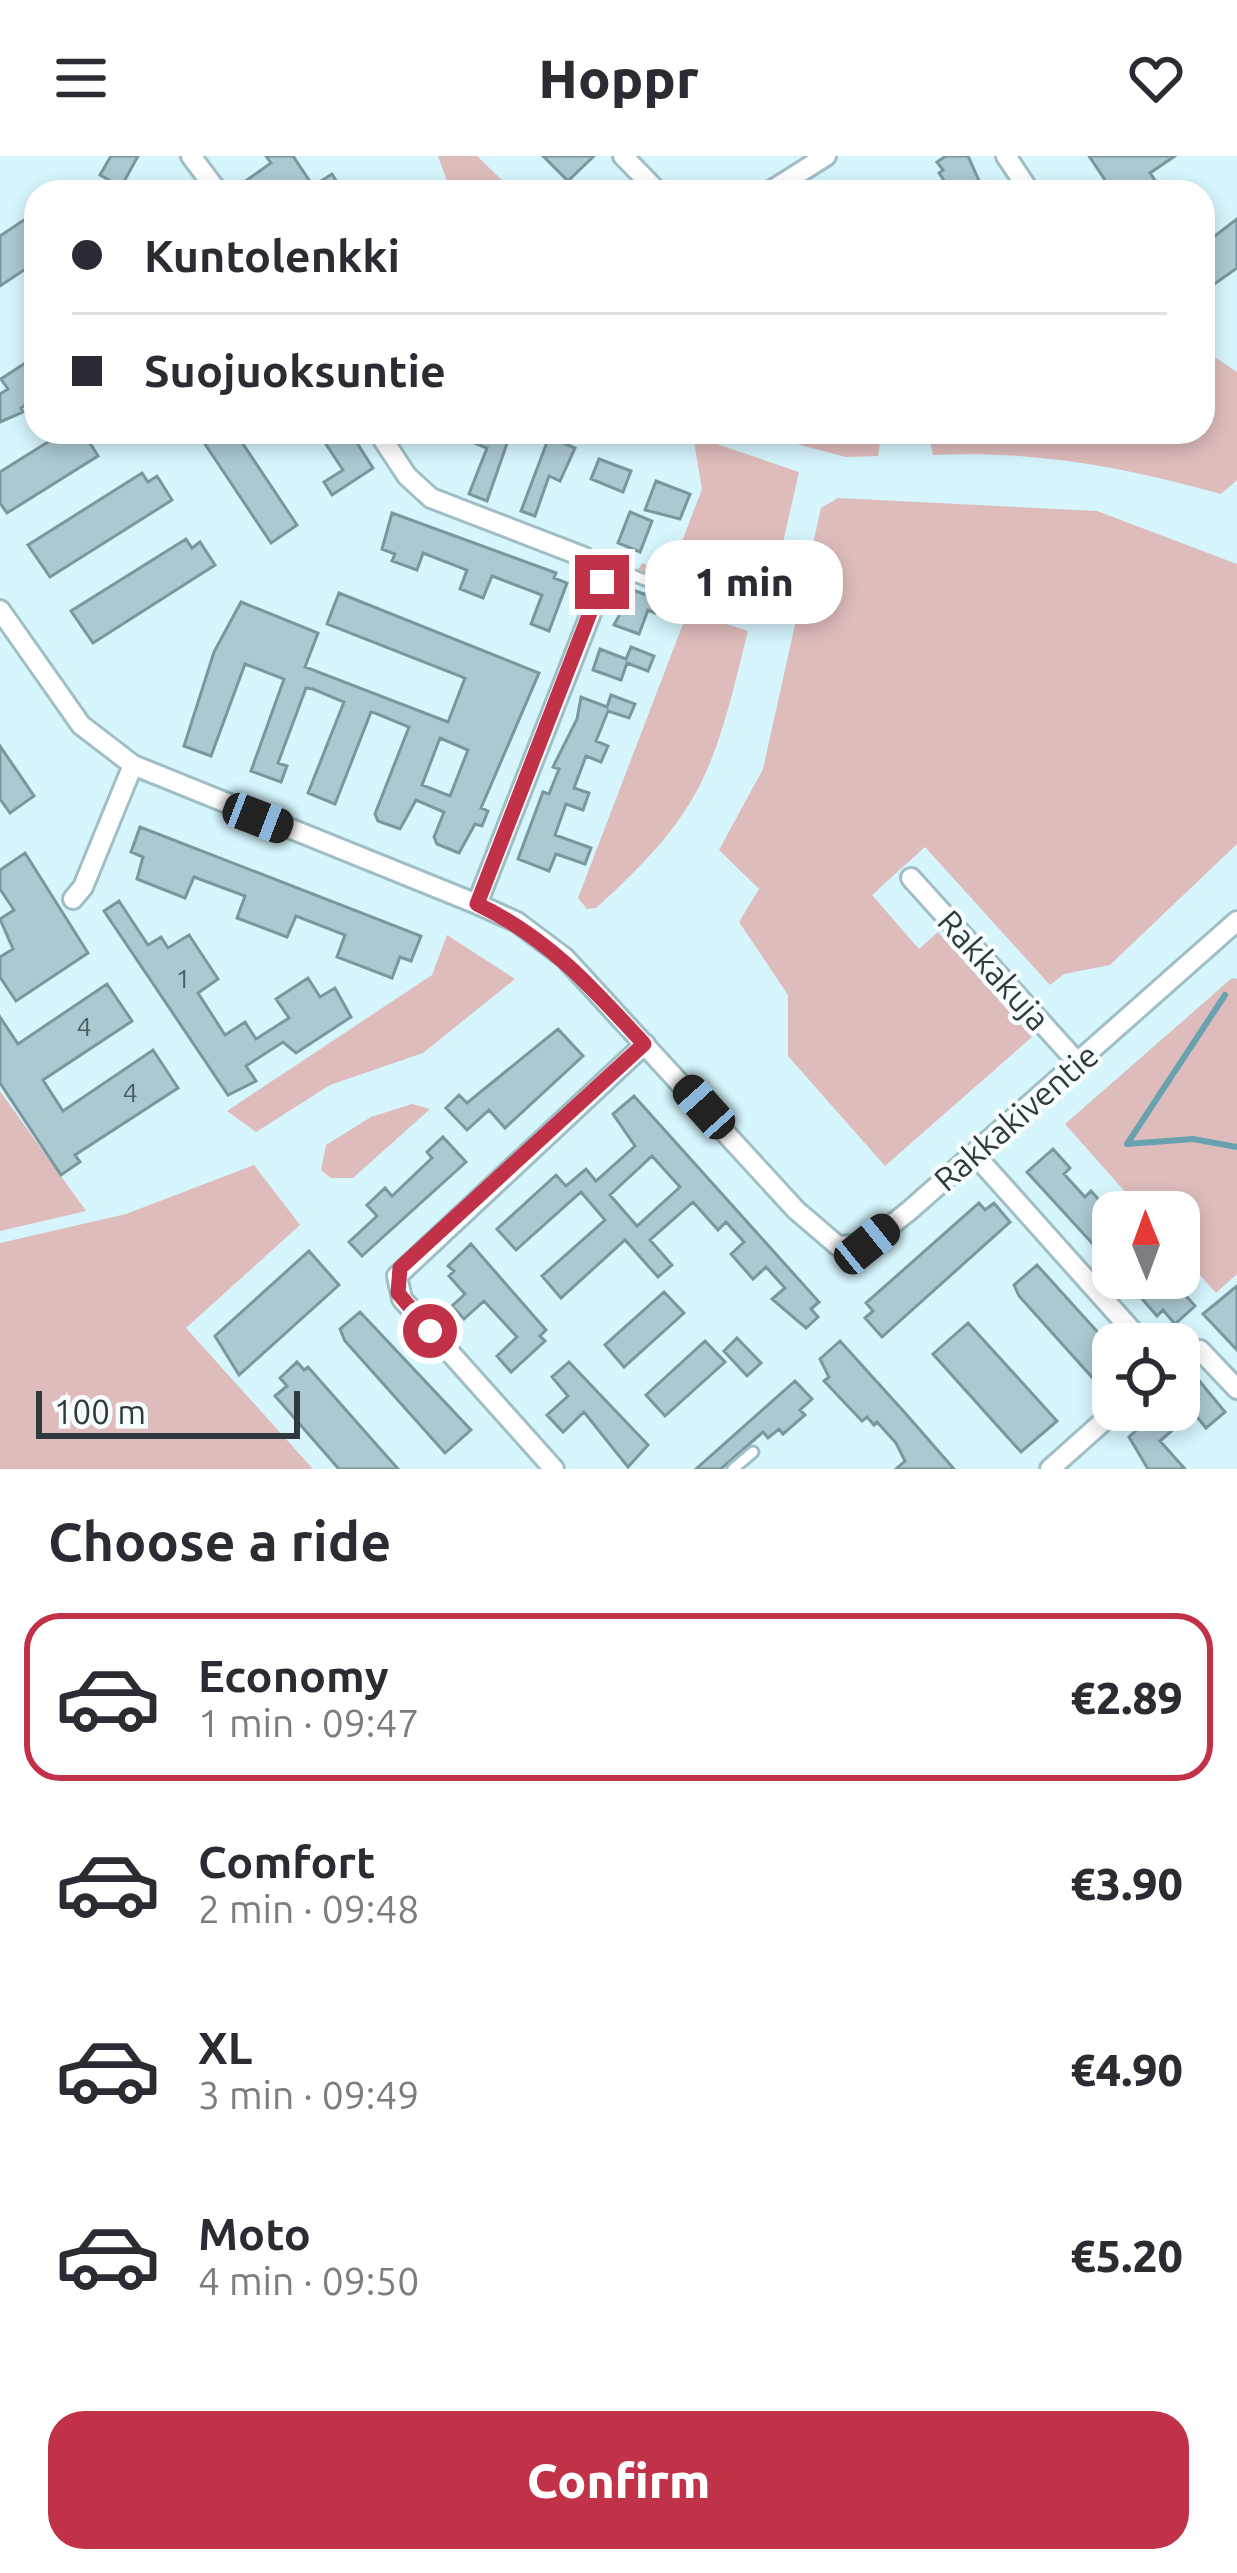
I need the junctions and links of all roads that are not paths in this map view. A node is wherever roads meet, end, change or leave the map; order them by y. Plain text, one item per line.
1 (623, 156) edge
2 (826, 156) edge
3 (646, 180) edge
4 (788, 180) edge
5 (388, 444) edge
6 (600, 574) junction
7 (668, 589) dead end
8 (0, 610) edge
9 (133, 765) junction
10 (911, 878) dead end
11 (73, 899) dead end
12 (477, 904) junction
13 (1237, 921) edge
14 (644, 1044) junction
15 (1078, 1063) junction
16 (975, 1155) junction
17 (1125, 1323) edge
18 (1200, 1350) edge
19 (1237, 1389) edge
20 (1093, 1431) edge
21 (753, 1452) dead end
22 (554, 1469) edge
23 (733, 1469) edge
24 (1050, 1469) edge

1 - 3 street
2 - 4 street
5 - 6 street
6 - 7 lane
6 - 12 street
8 - 9 street, Rakkakiventie
9 - 11 street
9 - 12 street, Rakkakiventie
10 - 15 street, Rakkakuja
12 - 14 street, Rakkakiventie
13 - 15 street, Rakkakiventie
14 - 16 street, Rakkakiventie
14 - 22 street
15 - 16 street, Rakkakiventie
16 - 17 street
18 - 19 street
20 - 24 street
21 - 23 lane

